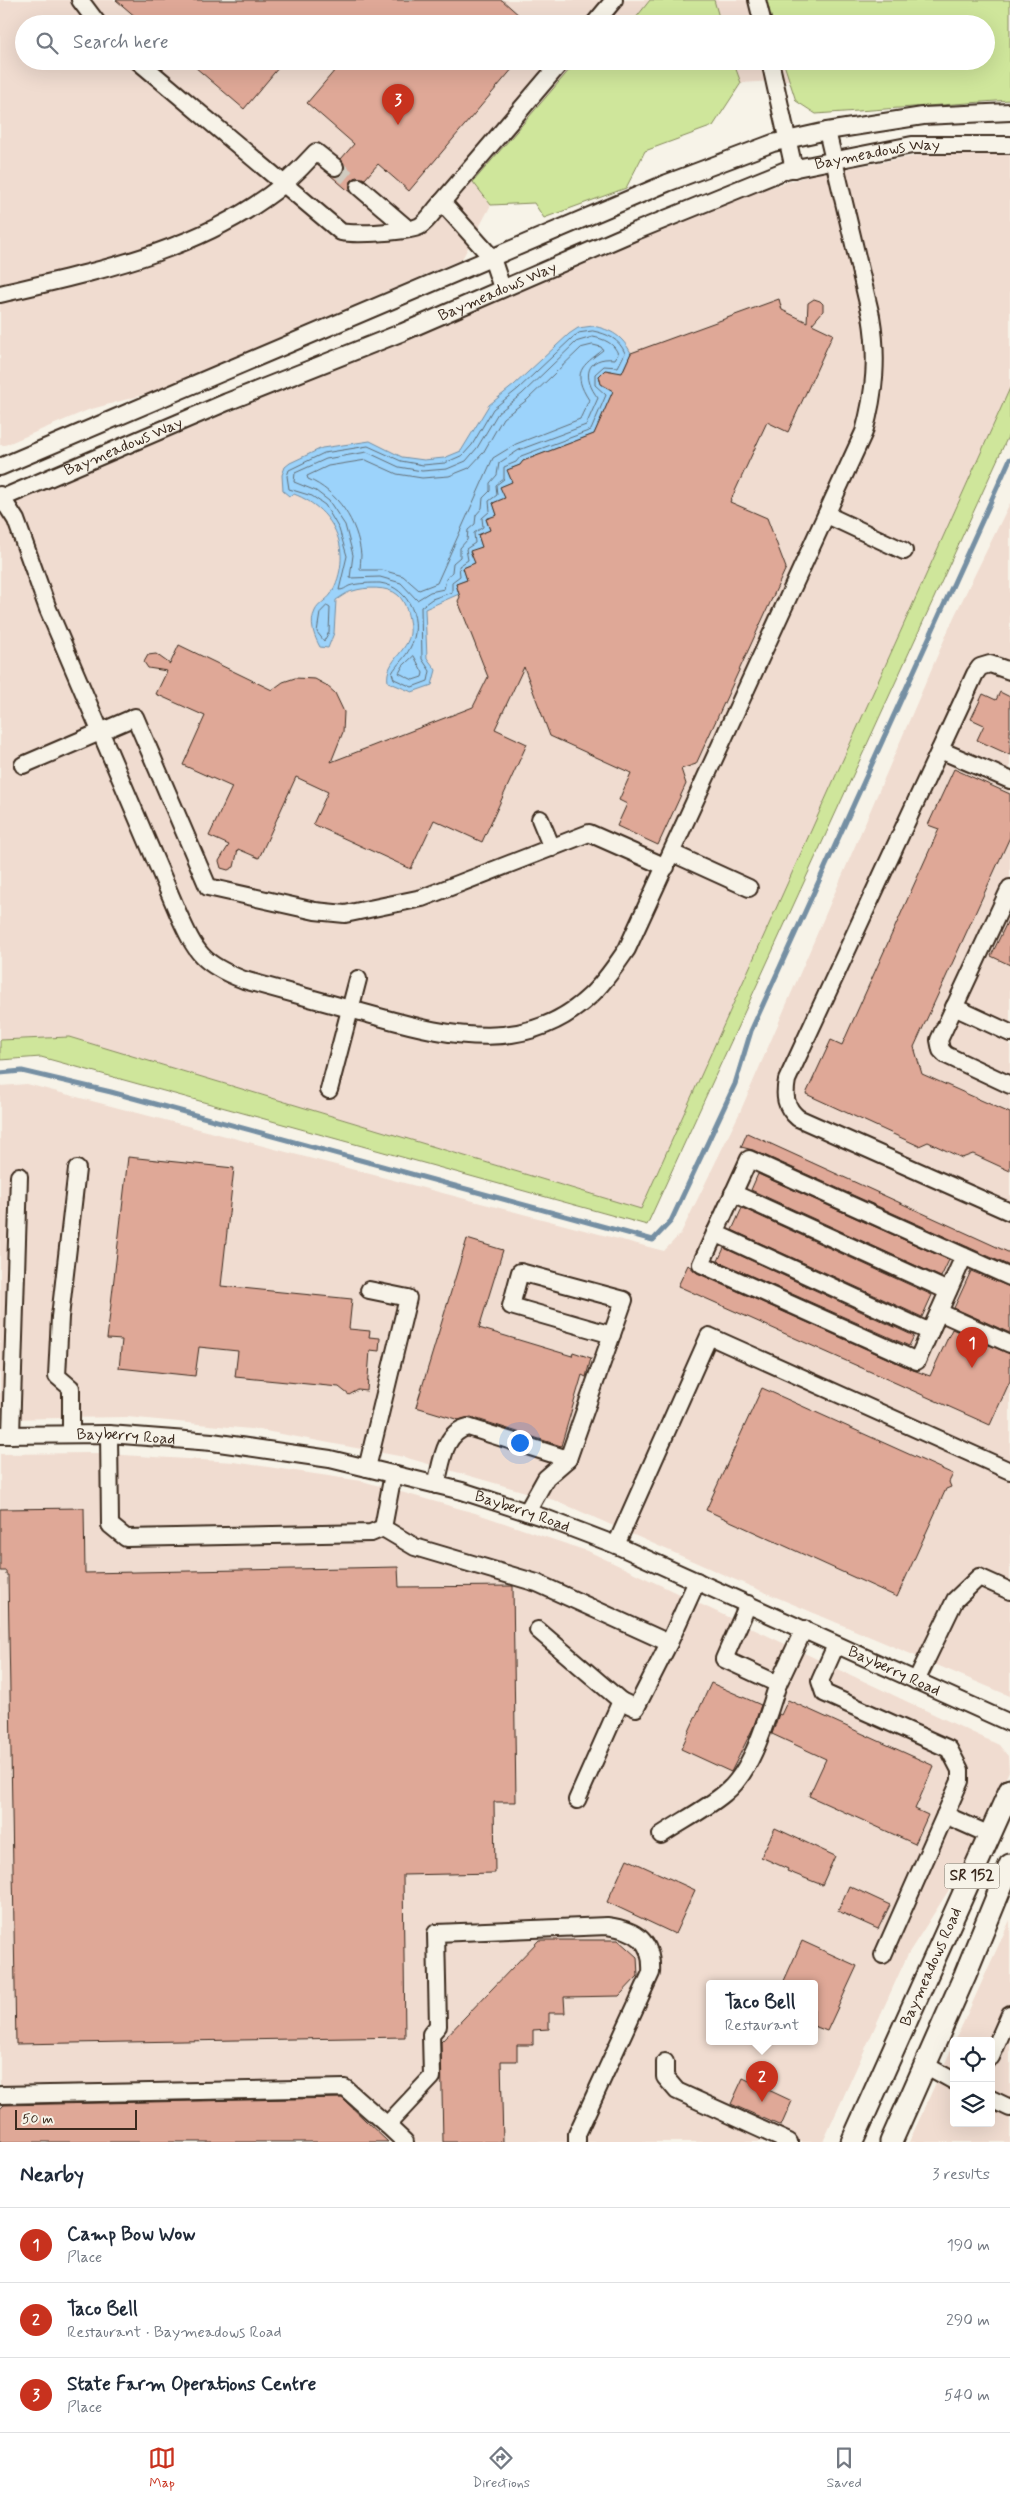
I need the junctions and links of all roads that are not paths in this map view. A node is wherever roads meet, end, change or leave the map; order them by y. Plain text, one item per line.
1 (80, 0) edge
2 (614, 0) edge
3 (757, 0) edge
4 (91, 15) edge
5 (602, 15) edge
6 (761, 15) edge
7 (149, 70) edge
8 (554, 70) edge
9 (772, 70) edge
10 (1010, 112) edge
11 (827, 130) junction
12 (787, 140) junction
13 (1010, 145) edge
14 (835, 162) junction
15 (335, 167) tunnel mouth
16 (794, 169) junction
17 (283, 184) junction
18 (359, 187) tunnel mouth
19 (442, 202) junction
20 (408, 229) junction
21 (492, 258) junction
22 (502, 288) junction
23 (0, 294) edge
24 (0, 467) edge
25 (1, 497) edge
26 (827, 515) junction
27 (904, 551) dead end
28 (1010, 671) edge
29 (100, 732) junction
30 (940, 750) junction
31 (23, 765) dead end
32 (1010, 780) edge
33 (540, 820) dead end
34 (552, 848) junction
35 (669, 860) junction
36 (749, 888) dead end
37 (1010, 888) edge
38 (358, 979) dead end
39 (954, 1007) junction
40 (350, 1009) junction
41 (1010, 1033) edge
42 (1010, 1085) edge
43 (329, 1090) dead end
44 (77, 1169) dead end
45 (19, 1176) dead end
46 (733, 1193) junction
47 (1010, 1212) edge
48 (715, 1233) junction
49 (964, 1256) junction
50 (1010, 1277) edge
51 (369, 1290) dead end
52 (948, 1291) junction
53 (939, 1312) junction
54 (930, 1332) junction
55 (612, 1335) junction
56 (1010, 1344) edge
57 (6, 1376) edge
58 (70, 1434) junction
59 (109, 1434) junction
60 (5, 1435) edge
61 (568, 1459) junction
62 (367, 1468) junction
63 (1010, 1471) edge
64 (393, 1474) junction
65 (436, 1485) junction
66 (527, 1512) junction
67 (384, 1528) junction
68 (616, 1545) junction
69 (697, 1581) junction
70 (1010, 1591) edge
71 (748, 1604) junction
72 (804, 1629) junction
73 (538, 1630) dead end
74 (669, 1643) junction
75 (836, 1645) junction
76 (916, 1681) junction
77 (778, 1684) junction
78 (621, 1701) junction
79 (1010, 1723) edge
80 (1010, 1790) edge
81 (577, 1800) dead end
82 (945, 1815) junction
83 (661, 1835) dead end
84 (990, 1835) junction
85 (1010, 1865) edge
86 (883, 1955) dead end
87 (1010, 2014) edge
88 (995, 2048) edge
89 (665, 2062) dead end
90 (925, 2065) junction
91 (950, 2078) edge
92 (0, 2095) edge
93 (995, 2101) edge
94 (1010, 2108) edge
95 (387, 2125) junction
96 (405, 2142) edge
97 (577, 2142) edge
98 (789, 2142) edge
99 (852, 2142) edge
100 (891, 2142) edge

1 - 4 street
2 - 5 street
3 - 6 street
7 - 17 street
8 - 19 street
9 - 12 street
10 - 11 street, Baymeadows Way
11 - 12 street, Baymeadows Way
11 - 14 street
12 - 16 street
12 - 21 street, Baymeadows Way
13 - 14 street, Baymeadows Way
14 - 16 street, Baymeadows Way
14 - 26 street
15 - 17 street
16 - 22 street, Baymeadows Way
17 - 20 street
17 - 23 street
18 - 20 street
19 - 20 street
19 - 21 street
21 - 22 street
21 - 24 street, Baymeadows Way
22 - 25 street, Baymeadows Way
25 - 29 street
26 - 27 street
26 - 35 street
28 - 30 street
29 - 31 street
29 - 34 street
29 - 40 street
30 - 32 street
30 - 47 street
33 - 34 street
34 - 35 street
35 - 36 street
35 - 40 street
37 - 39 street
38 - 40 street
39 - 41 street
39 - 42 street
40 - 43 street
44 - 58 street
45 - 57 street
46 - 48 street
46 - 49 street
46 - 52 street
48 - 54 street
48 - 54 street
49 - 50 street
49 - 52 street
51 - 62 street
52 - 53 street
53 - 54 street
53 - 56 street
55 - 55 street
55 - 61 street
57 - 60 street
58 - 59 street, Bayberry Road
58 - 60 street, Bayberry Road
59 - 62 street, Bayberry Road
59 - 67 street
61 - 65 street
61 - 66 street
62 - 64 street, Bayberry Road
63 - 68 street
64 - 65 street, Bayberry Road
64 - 67 street
65 - 66 street, Bayberry Road
66 - 68 street, Bayberry Road
67 - 74 street
68 - 69 street, Bayberry Road
69 - 71 street, Bayberry Road
69 - 74 street
70 - 76 street
71 - 72 street, Bayberry Road
71 - 77 street
72 - 75 street, Bayberry Road
72 - 77 street
73 - 78 street
74 - 78 street
75 - 76 street, Bayberry Road
75 - 82 street
76 - 79 street, Bayberry Road
77 - 83 street
78 - 81 street
80 - 84 main road, Baymeadows Road / SR 152
82 - 84 street
82 - 86 street
84 - 99 main road, Baymeadows Road / SR 152
85 - 90 main road, Baymeadows Road / SR 152
87 - 88 street
89 - 98 street
90 - 91 street
90 - 100 main road, Baymeadows Road / SR 152
92 - 95 street
93 - 94 street
95 - 96 street
95 - 97 street

